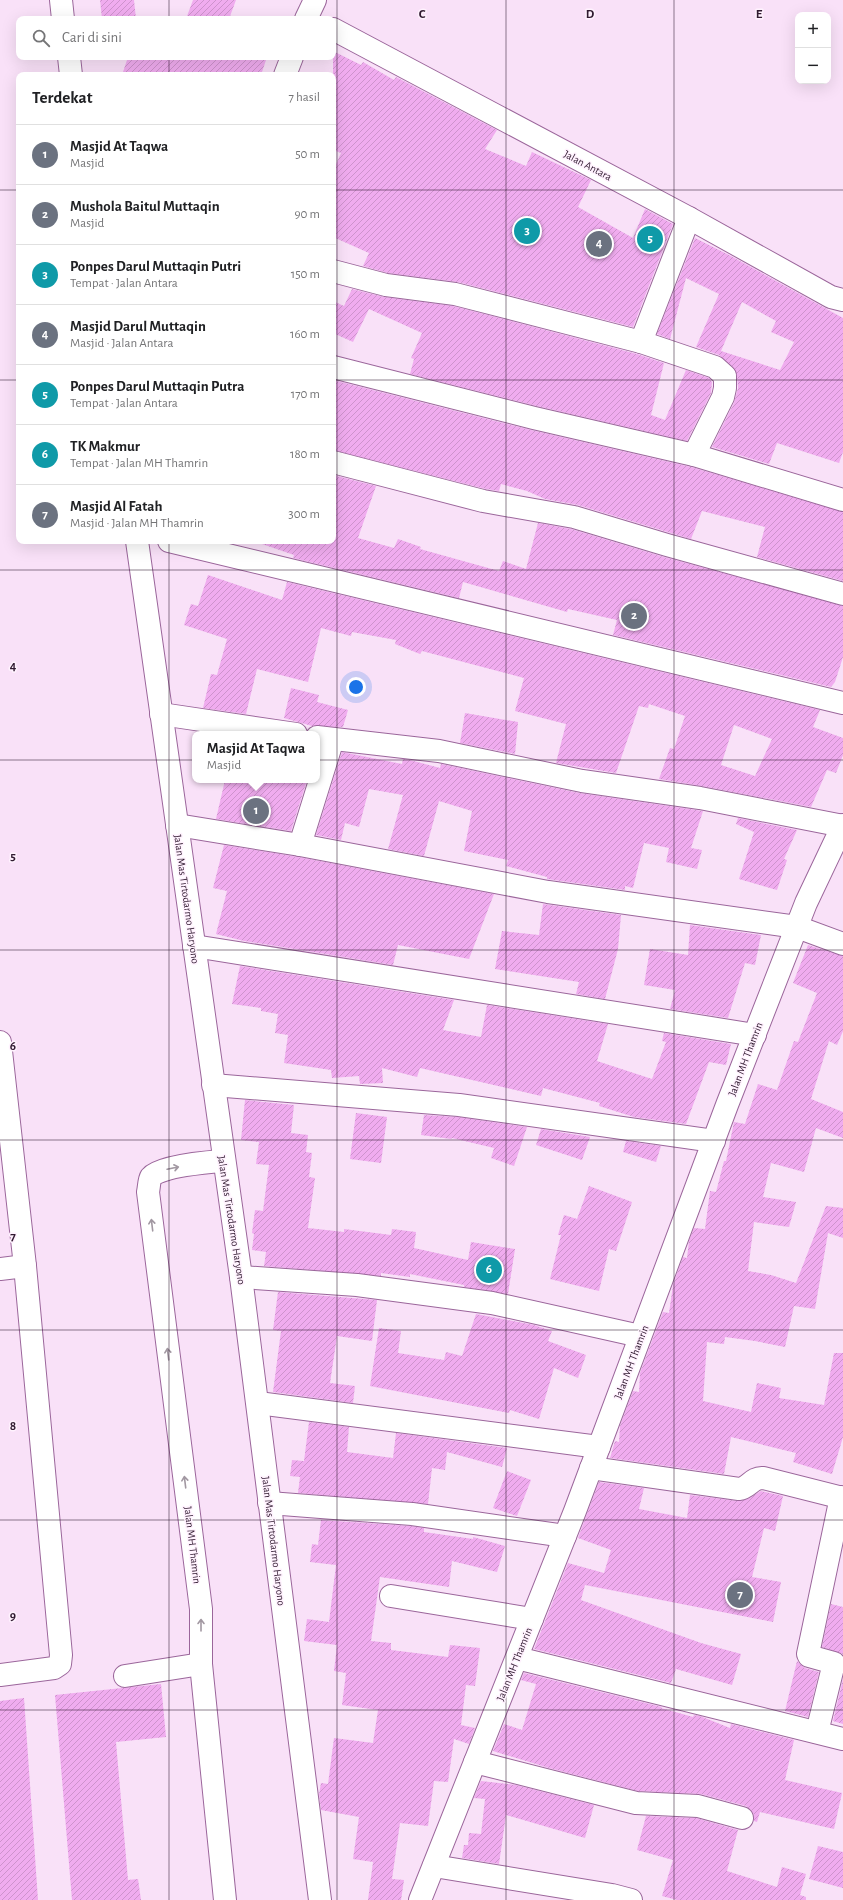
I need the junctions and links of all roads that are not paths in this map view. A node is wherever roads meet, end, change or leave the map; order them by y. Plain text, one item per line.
1 (61, 0) edge
2 (63, 16) edge
3 (336, 31) edge
4 (69, 60) edge
5 (291, 60) edge
6 (71, 72) edge
7 (286, 72) edge
8 (689, 218) junction
9 (336, 271) edge
10 (843, 300) edge
11 (641, 342) junction
12 (336, 368) edge
13 (694, 455) junction
14 (336, 463) edge
15 (843, 500) edge
16 (137, 544) edge
17 (181, 544) edge
18 (843, 594) edge
19 (843, 703) edge
20 (161, 714) junction
21 (276, 731) edge
22 (325, 738) edge
23 (320, 759) edge
24 (314, 783) edge
25 (177, 825) junction
26 (843, 826) edge
27 (300, 845) junction
28 (797, 926) junction
29 (843, 944) edge
30 (194, 946) junction
31 (755, 1035) junction
32 (0, 1042) edge
33 (213, 1085) junction
34 (714, 1141) junction
35 (223, 1161) junction
36 (25, 1266) junction
37 (0, 1269) edge
38 (241, 1277) junction
39 (640, 1336) junction
40 (258, 1403) junction
41 (599, 1447) junction
42 (591, 1468) junction
43 (842, 1497) edge
44 (269, 1502) junction
45 (565, 1536) junction
46 (390, 1596) dead end
47 (532, 1619) junction
48 (516, 1658) junction
49 (201, 1664) junction
50 (0, 1675) edge
51 (125, 1676) dead end
52 (817, 1732) junction
53 (843, 1739) edge
54 (475, 1762) junction
55 (742, 1818) dead end
56 (434, 1866) junction
57 (225, 1900) edge
58 (320, 1900) edge
59 (420, 1900) edge
60 (631, 1900) edge

1 - 2 street
3 - 8 street, Jalan Antara
4 - 6 street
5 - 7 street
8 - 10 street, Jalan Antara
8 - 11 street
9 - 11 street
11 - 13 street
12 - 13 street
13 - 15 street
14 - 18 street
16 - 20 street, Jalan Mas Tirtodarmo Haryono
17 - 19 street
20 - 21 street
20 - 25 street, Jalan Mas Tirtodarmo Haryono
22 - 23 street
22 - 26 street
24 - 27 street
25 - 27 street
25 - 30 street, Jalan Mas Tirtodarmo Haryono
26 - 28 street, Jalan MH Thamrin
27 - 28 street
28 - 29 street
28 - 31 street, Jalan MH Thamrin
30 - 31 street
30 - 33 street, Jalan Mas Tirtodarmo Haryono
31 - 34 street, Jalan MH Thamrin
32 - 36 street
33 - 34 street
33 - 35 street, Jalan Mas Tirtodarmo Haryono
34 - 39 street, Jalan MH Thamrin
35 - 38 street, Jalan Mas Tirtodarmo Haryono
49 -> 35 street, Jalan MH Thamrin
36 - 37 street
36 - 50 street
38 - 39 street
38 - 40 street, Jalan Mas Tirtodarmo Haryono
39 - 41 street, Jalan MH Thamrin
40 - 41 street
40 - 44 street, Jalan Mas Tirtodarmo Haryono
41 - 42 street, Jalan MH Thamrin
42 - 43 street
42 - 45 street, Jalan MH Thamrin
43 - 52 street
44 - 45 street
44 - 58 street, Jalan Mas Tirtodarmo Haryono
45 - 47 street, Jalan MH Thamrin
46 - 47 street
47 - 48 street, Jalan MH Thamrin
48 - 52 street
48 - 54 street, Jalan MH Thamrin
49 - 51 street
49 - 57 street, Jalan MH Thamrin
52 - 53 street
54 - 55 street
54 - 56 street, Jalan MH Thamrin
56 - 59 street, Jalan MH Thamrin
56 - 60 street

